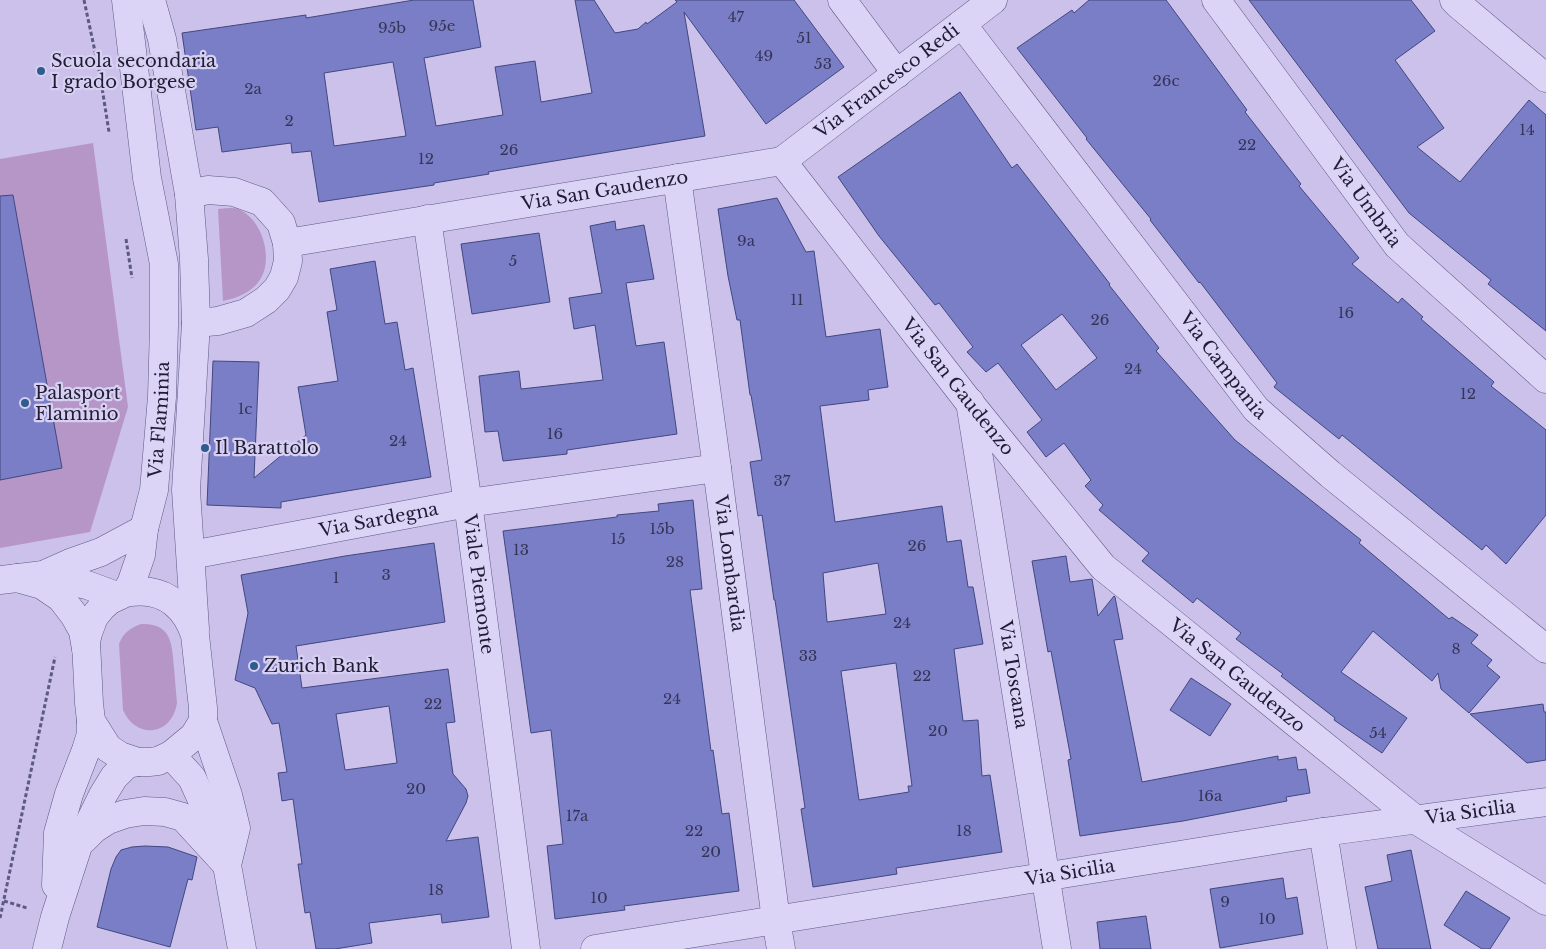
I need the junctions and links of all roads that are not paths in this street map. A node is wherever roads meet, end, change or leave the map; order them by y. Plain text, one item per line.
1 (126, 0) edge
2 (151, 0) edge
3 (842, 0) edge
4 (993, 0) edge
5 (1216, 0) edge
6 (1454, 0) edge
7 (962, 24) junction
8 (897, 74) junction
9 (1546, 78) edge
10 (782, 161) junction
11 (677, 178) junction
12 (189, 194) junction
13 (427, 219) junction
14 (287, 243) junction
15 (196, 323) junction
16 (1546, 379) edge
17 (970, 402) junction
18 (717, 468) junction
19 (468, 503) junction
20 (144, 529) junction
21 (191, 555) junction
22 (43, 575) junction
23 (8, 579) edge
24 (121, 594) junction
25 (195, 635) junction
26 (1546, 649) edge
27 (87, 652) junction
28 (91, 721) junction
29 (203, 721) junction
30 (171, 755) junction
31 (138, 762) junction
32 (1546, 802) edge
33 (1416, 820) junction
34 (1323, 832) junction
35 (78, 846) junction
36 (220, 856) junction
37 (1045, 877) junction
38 (1546, 901) edge
39 (55, 917) junction
40 (776, 920) junction
41 (47, 949) edge
42 (242, 949) edge
43 (526, 949) edge
44 (595, 949) edge
45 (781, 949) edge
46 (1057, 949) edge
47 (1342, 949) edge

1 - 20 street, Via Flaminia
2 - 12 street, Via Flaminia
3 - 8 street
4 - 7 street, Via Francesco Redi
5 - 16 street, Via Umbria
6 - 9 street
7 - 8 street, Via Francesco Redi
7 - 26 street, Via Campania
8 - 10 street, Via Francesco Redi
10 - 11 street, Via San Gaudenzo
10 - 17 street, Via San Gaudenzo
11 - 13 street, Via San Gaudenzo
11 - 18 street, Via Lombardia
12 - 14 street
12 - 15 street, Via Flaminia
13 - 14 street, Via San Gaudenzo
13 - 19 street, Viale Piemonte
14 - 15 street
15 - 21 street, Via Flaminia
17 - 33 street, Via San Gaudenzo
17 - 37 street, Via Toscana
18 - 19 street, Via Sardegna
18 - 40 street, Via Lombardia
19 - 21 street, Via Sardegna
19 - 43 street, Viale Piemonte
20 - 22 street
20 - 24 street, Via Flaminia
21 - 25 street, Via Flaminia
22 - 23 street
22 - 24 street
23 - 27 street
24 - 25 street
24 - 27 street, Via Flaminia
25 - 29 street
27 - 28 street, Via Flaminia
28 - 31 street, Via Flaminia
28 - 39 street
29 - 30 street
29 - 36 street
30 - 31 street
30 - 36 street
31 - 35 street
32 - 33 street, Via Sicilia
33 - 34 street, Via Sicilia
33 - 38 street, Via San Gaudenzo
34 - 37 street, Via Sicilia
34 - 47 street
35 - 36 street
35 - 39 street
36 - 42 street
37 - 40 street, Via Sicilia
37 - 46 street, Via Toscana
39 - 41 street
40 - 44 street, Via Sicilia
40 - 45 street, Via Lombardia

